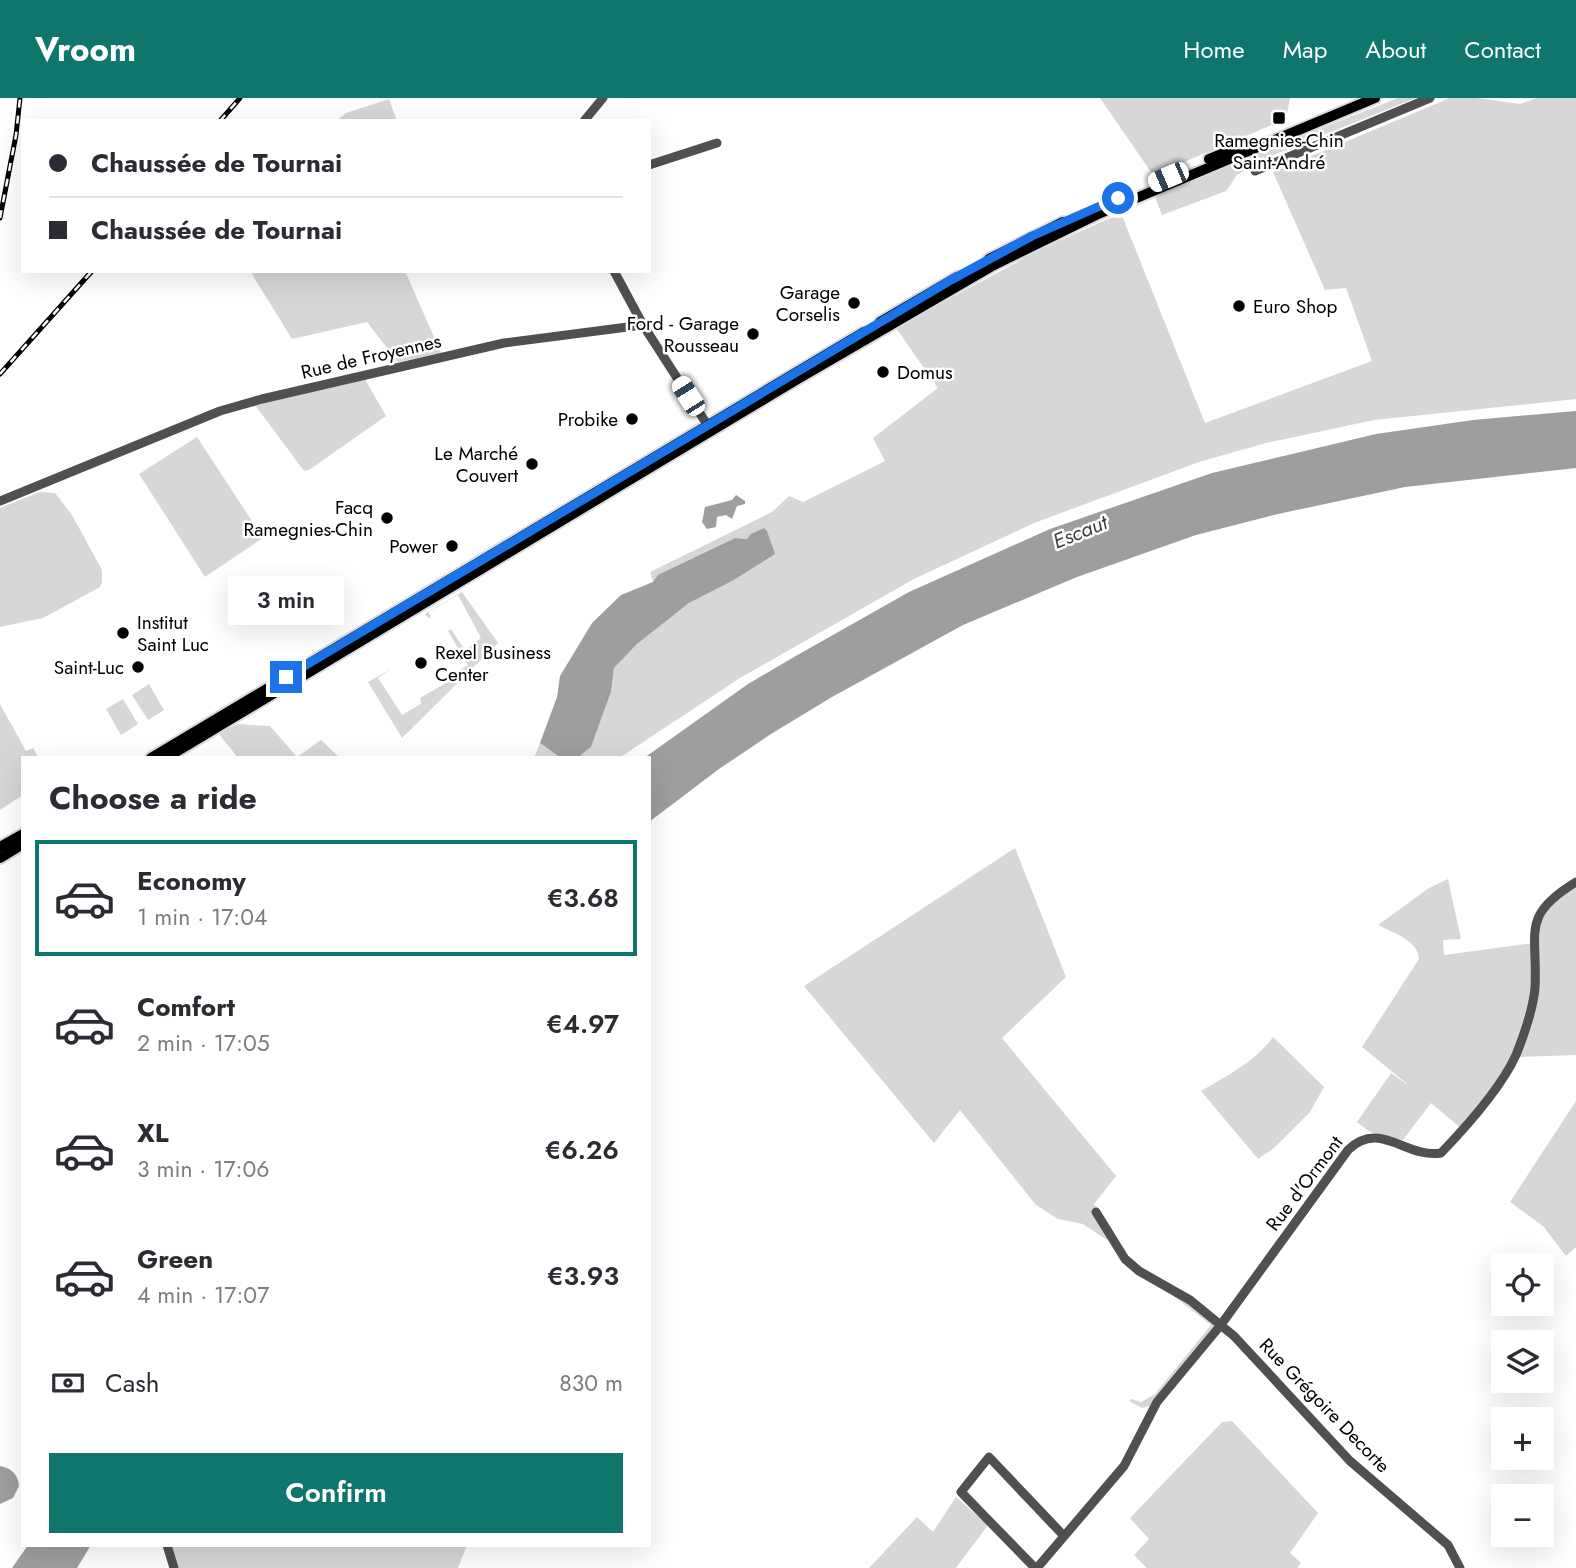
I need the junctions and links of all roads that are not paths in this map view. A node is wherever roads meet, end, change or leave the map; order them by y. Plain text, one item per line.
1 (603, 98) edge
2 (1356, 98) edge
3 (1374, 98) edge
4 (1430, 98) edge
5 (586, 119) edge
6 (717, 143) dead end
7 (651, 163) edge
8 (1255, 170) dead end
9 (615, 273) edge
10 (643, 325) junction
11 (709, 428) junction
12 (0, 501) edge
13 (154, 756) edge
14 (169, 756) edge
15 (21, 835) edge
16 (21, 845) edge
17 (0, 848) edge
18 (0, 858) edge
19 (1576, 882) edge
20 (1096, 1212) dead end
21 (1220, 1326) junction
22 (1064, 1536) junction
23 (168, 1547) edge
24 (1458, 1567) edge
25 (174, 1568) edge
26 (1036, 1568) edge

1 - 5 street
2 - 11 main road
3 - 11 main road
4 - 8 street
6 - 7 street
9 - 10 street
10 - 11 street
10 - 12 street, Rue de Froyennes
11 - 13 main road
11 - 14 main road
15 - 17 main road
16 - 18 main road
19 - 21 street, Rue d'Ormont
20 - 21 street, Rue Grégoire Decorte
21 - 22 street, Rue d'Ormont
21 - 24 street, Rue Grégoire Decorte
22 - 26 street, Rue d'Ormont
22 - 26 street
23 - 25 street

